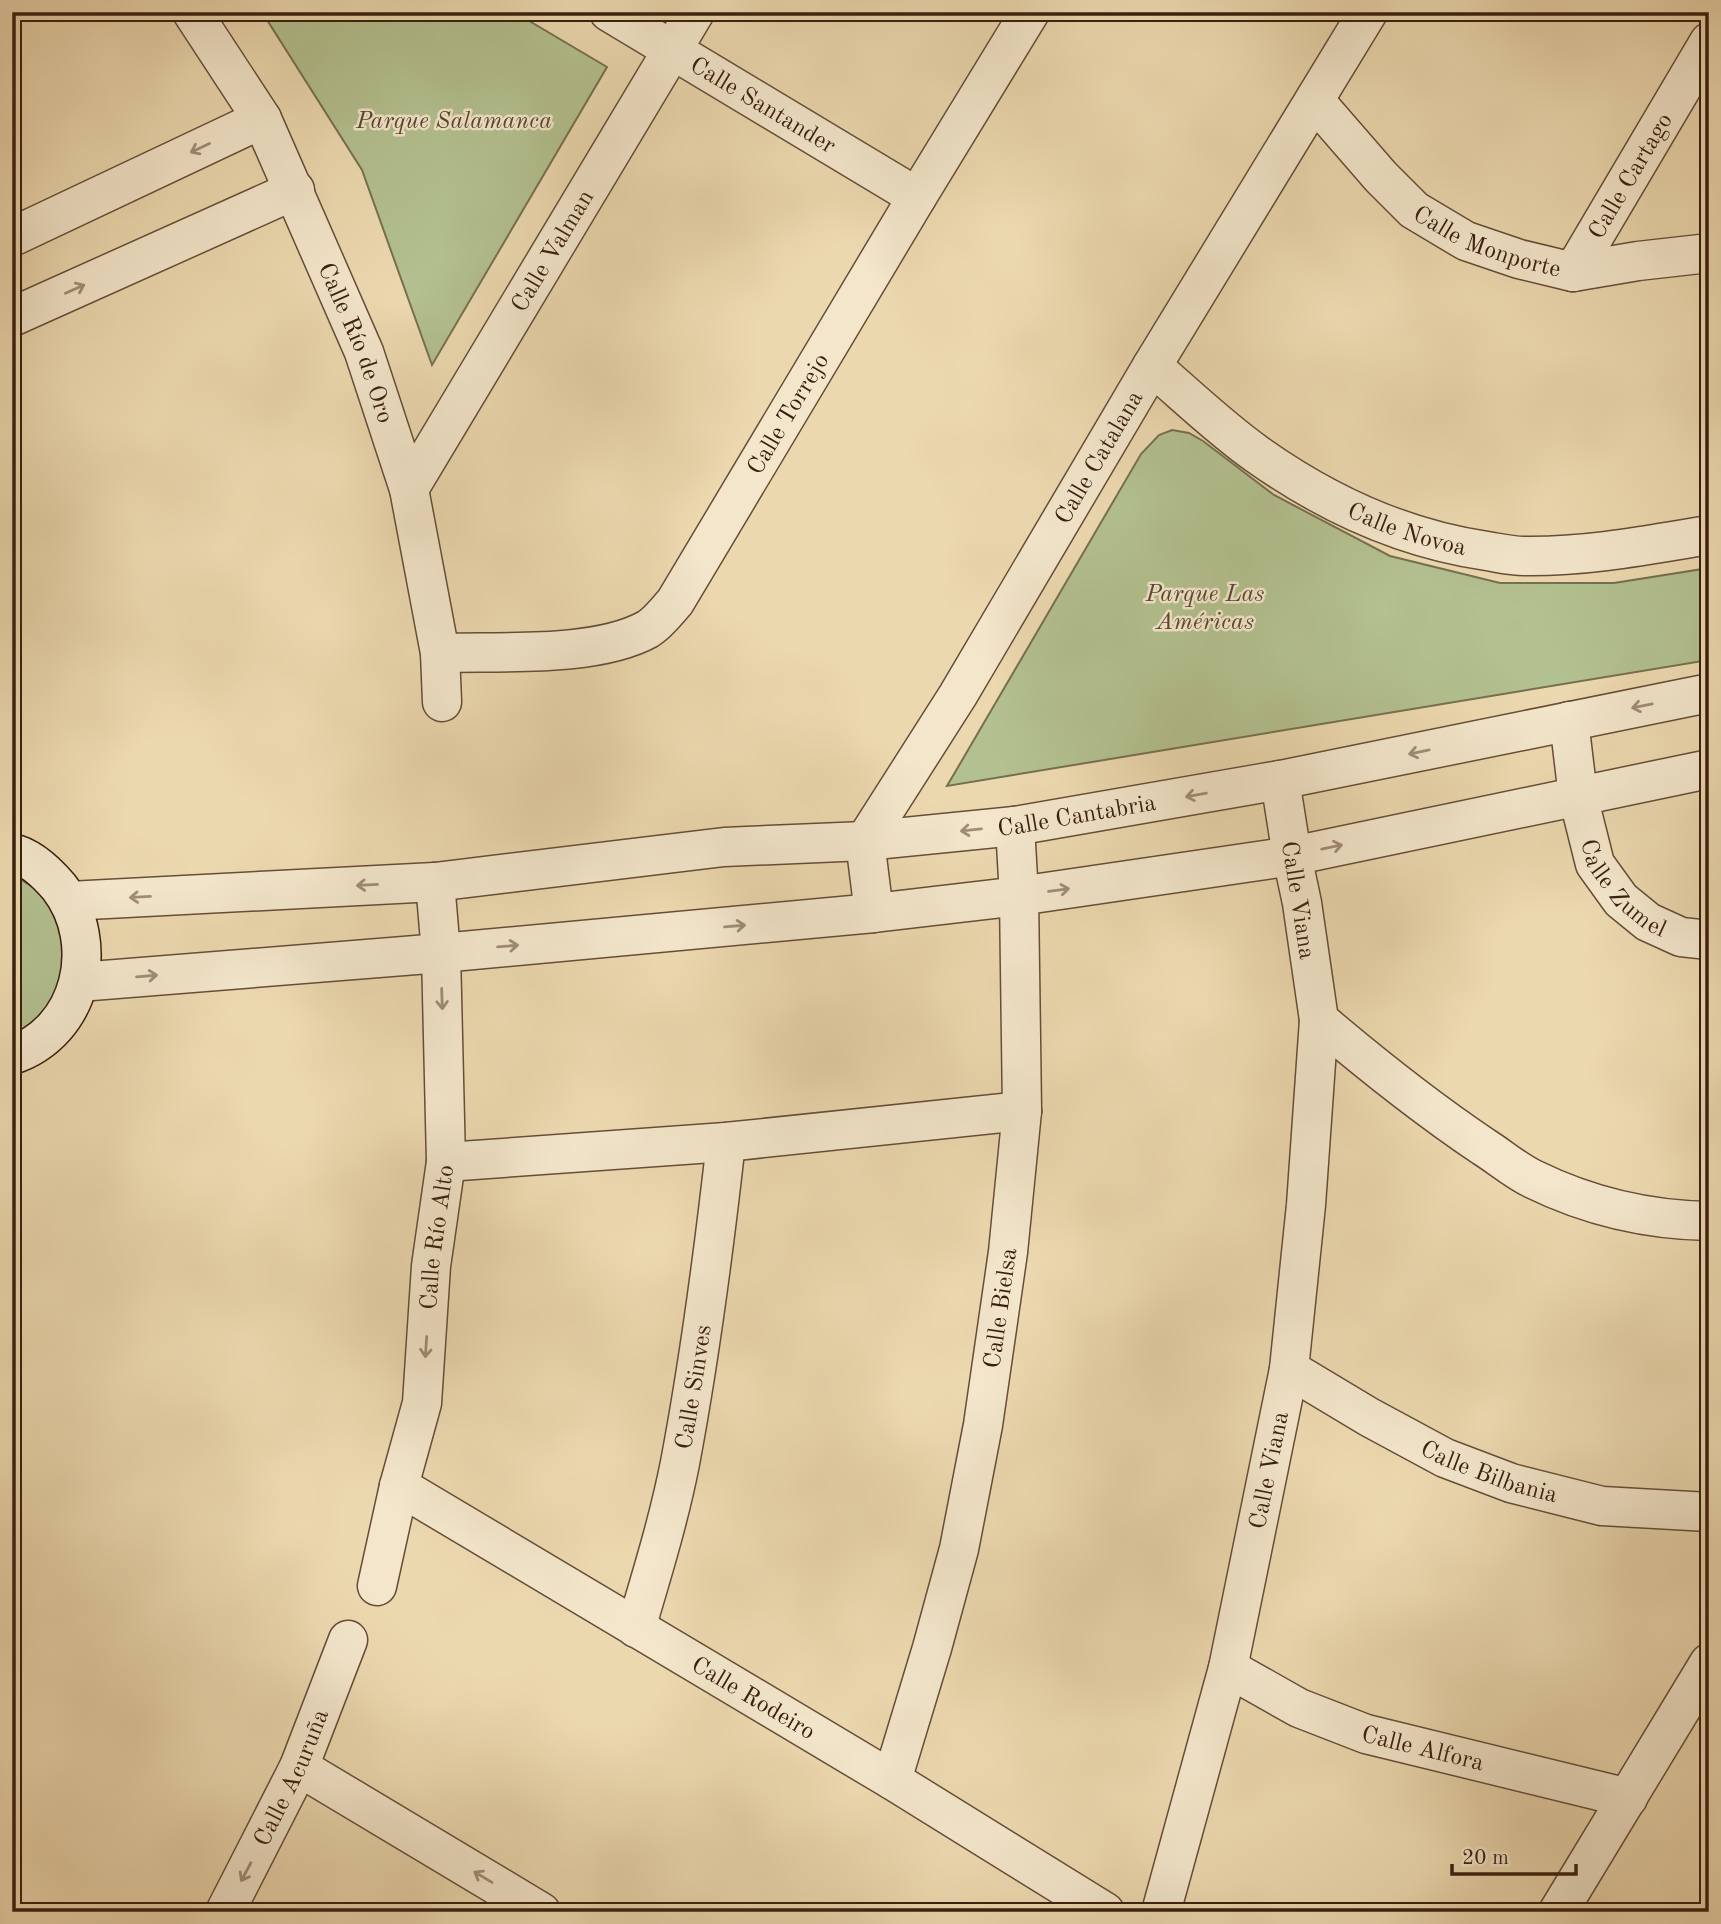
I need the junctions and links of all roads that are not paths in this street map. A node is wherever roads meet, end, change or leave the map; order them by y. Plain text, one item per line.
1 (192, 12) edge
2 (609, 12) edge
3 (695, 12) edge
4 (1030, 12) edge
5 (1368, 12) edge
6 (1709, 42) edge
7 (673, 49) junction
8 (1315, 100) junction
9 (262, 119) junction
10 (295, 190) junction
11 (917, 197) junction
12 (12, 237) edge
13 (1709, 253) edge
14 (1573, 272) junction
15 (12, 317) edge
16 (1152, 366) junction
17 (410, 489) junction
18 (1709, 536) edge
19 (440, 653) junction
20 (1709, 693) edge
21 (442, 702) dead end
22 (1569, 721) junction
23 (1709, 769) edge
24 (1280, 780) junction
25 (1578, 796) junction
26 (1015, 826) junction
27 (865, 841) junction
28 (12, 853) edge
29 (1292, 856) junction
30 (435, 882) junction
31 (1019, 896) junction
32 (69, 901) junction
33 (874, 913) junction
34 (1709, 940) edge
35 (440, 953) junction
36 (79, 982) junction
37 (1319, 1020) junction
38 (12, 1055) edge
39 (1023, 1111) junction
40 (726, 1142) junction
41 (446, 1162) junction
42 (1709, 1221) edge
43 (1289, 1369) junction
44 (399, 1486) junction
45 (1709, 1512) edge
46 (377, 1586) dead end
47 (636, 1628) junction
48 (348, 1640) dead end
49 (1709, 1662) edge
50 (1228, 1668) junction
51 (299, 1767) junction
52 (892, 1780) junction
53 (1628, 1798) junction
54 (225, 1912) edge
55 (541, 1912) edge
56 (1105, 1912) edge
57 (1161, 1912) edge
58 (1558, 1912) edge

1 - 9 street, Calle Río de Oro
2 - 7 street, Calle Santander
3 - 7 street, Calle Valman
4 - 11 street, Calle Torrejo
5 - 8 street, Calle Catalana
6 - 14 street, Calle Cartago
7 - 11 street, Calle Santander
7 - 17 street, Calle Valman
8 - 14 street, Calle Monporte
8 - 16 street, Calle Catalana
9 - 10 street, Calle Río de Oro
9 -> 12 street
15 -> 10 street
10 - 17 street, Calle Río de Oro
11 - 19 street, Calle Torrejo
13 - 14 street, Calle Monporte
16 - 18 street, Calle Novoa
16 - 27 street, Calle Catalana
17 - 19 street, Calle Río de Oro
19 - 21 street, Calle Río de Oro
20 -> 22 street, Calle Cantabria
22 -> 24 street, Calle Cantabria
22 - 25 street, Calle Zumel
23 - 25 street
24 -> 26 street, Calle Cantabria
24 - 29 street, Calle Viana
29 -> 25 street
25 - 34 street, Calle Zumel
26 -> 27 street, Calle Cantabria
26 - 31 street, Calle Bielsa
27 - 30 street, Calle Cantabria
27 - 33 street
28 - 32 street
31 -> 29 street
29 - 37 street, Calle Viana
30 -> 32 street, Calle Cantabria
30 - 35 street, Calle Río Alto
31 - 33 street
31 - 39 street, Calle Bielsa
32 - 36 street
35 -> 33 street
36 -> 35 street
35 -> 41 street, Calle Río Alto
36 - 38 street
37 - 42 street
37 - 43 street, Calle Viana
39 - 40 street
39 - 52 street, Calle Bielsa
40 - 41 street
40 - 47 street, Calle Sinves
41 -> 44 street, Calle Río Alto
43 - 45 street, Calle Bilbania
43 - 50 street, Calle Viana
44 - 46 street, Calle Río Alto
44 - 47 street, Calle Rodeiro
47 - 52 street, Calle Rodeiro
48 - 51 street, Calle Acuruña
49 - 53 street
50 - 53 street, Calle Alfora
50 - 57 street, Calle Viana
51 -> 54 street, Calle Acuruña
55 -> 51 street
52 - 56 street, Calle Rodeiro
53 - 58 street

